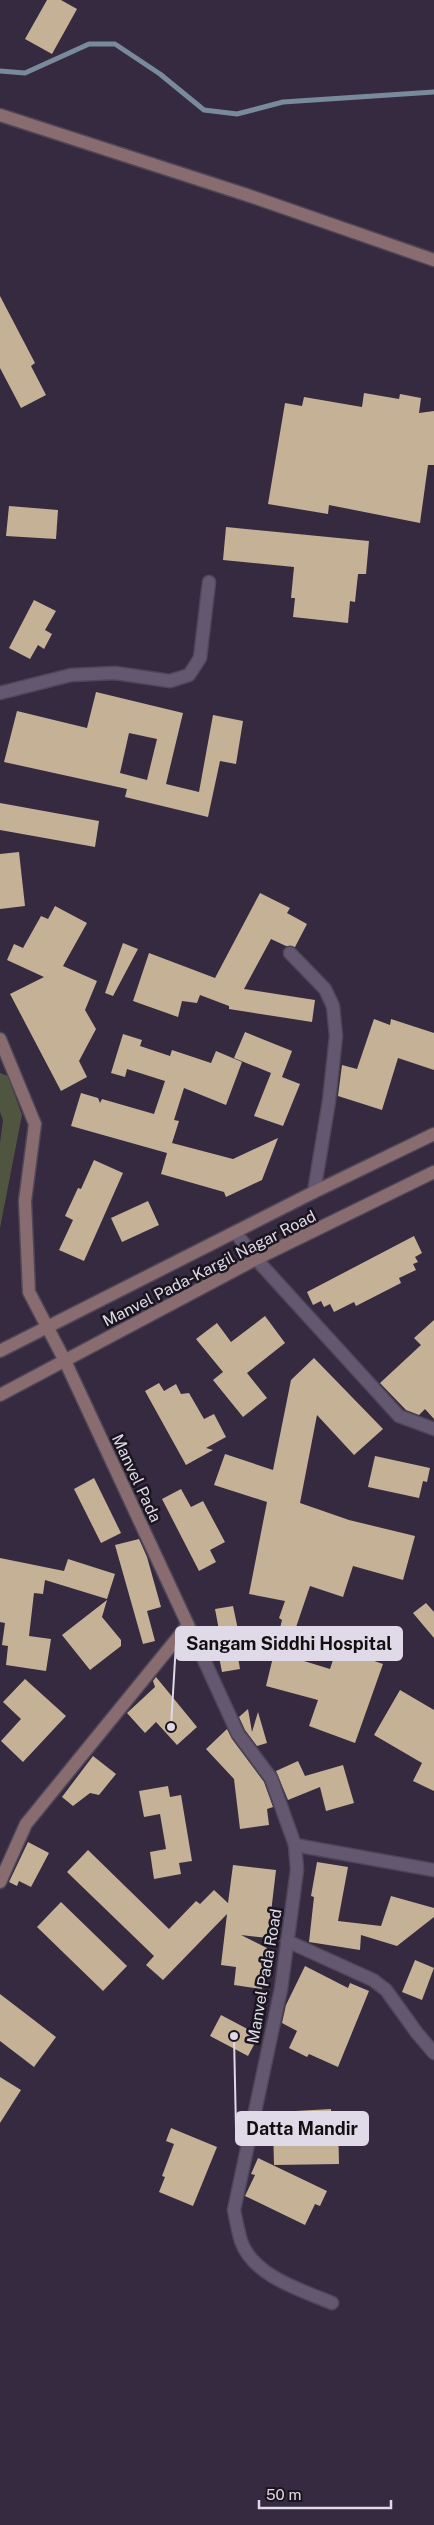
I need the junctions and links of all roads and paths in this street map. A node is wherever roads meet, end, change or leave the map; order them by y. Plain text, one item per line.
1 (0, 115) edge
2 (434, 260) edge
3 (209, 582) dead end
4 (0, 693) edge
5 (290, 953) dead end
6 (0, 1039) edge
7 (434, 1134) edge
8 (434, 1172) edge
9 (314, 1192) junction
10 (235, 1232) junction
11 (256, 1260) junction
12 (48, 1328) junction
13 (0, 1351) edge
14 (65, 1361) junction
15 (0, 1395) edge
16 (434, 1430) edge
17 (188, 1625) junction
18 (295, 1845) junction
19 (434, 1870) edge
20 (0, 1882) edge
21 (288, 1941) junction
22 (434, 2053) edge
23 (332, 2303) dead end

1 - 2 street
3 - 4 street
5 - 9 street
6 - 12 street, Manvel Pada
7 - 9 street, Manvel Pada-Kargil Nagar Road
8 - 11 street, Manvel Pada-Kargil Nagar Road
9 - 10 street, Manvel Pada-Kargil Nagar Road
10 - 11 street
10 - 12 street, Manvel Pada-Kargil Nagar Road
11 - 14 street, Manvel Pada-Kargil Nagar Road
11 - 16 street
12 - 13 street, Manvel Pada-Kargil Nagar Road
12 - 14 street, Manvel Pada
14 - 15 street, Manvel Pada-Kargil Nagar Road
14 - 17 street, Manvel Pada
17 - 18 street, Manvel Pada Road
17 - 20 street
18 - 19 street
18 - 21 street, Manvel Pada Road
21 - 22 street
21 - 23 street, Manvel Pada Road

